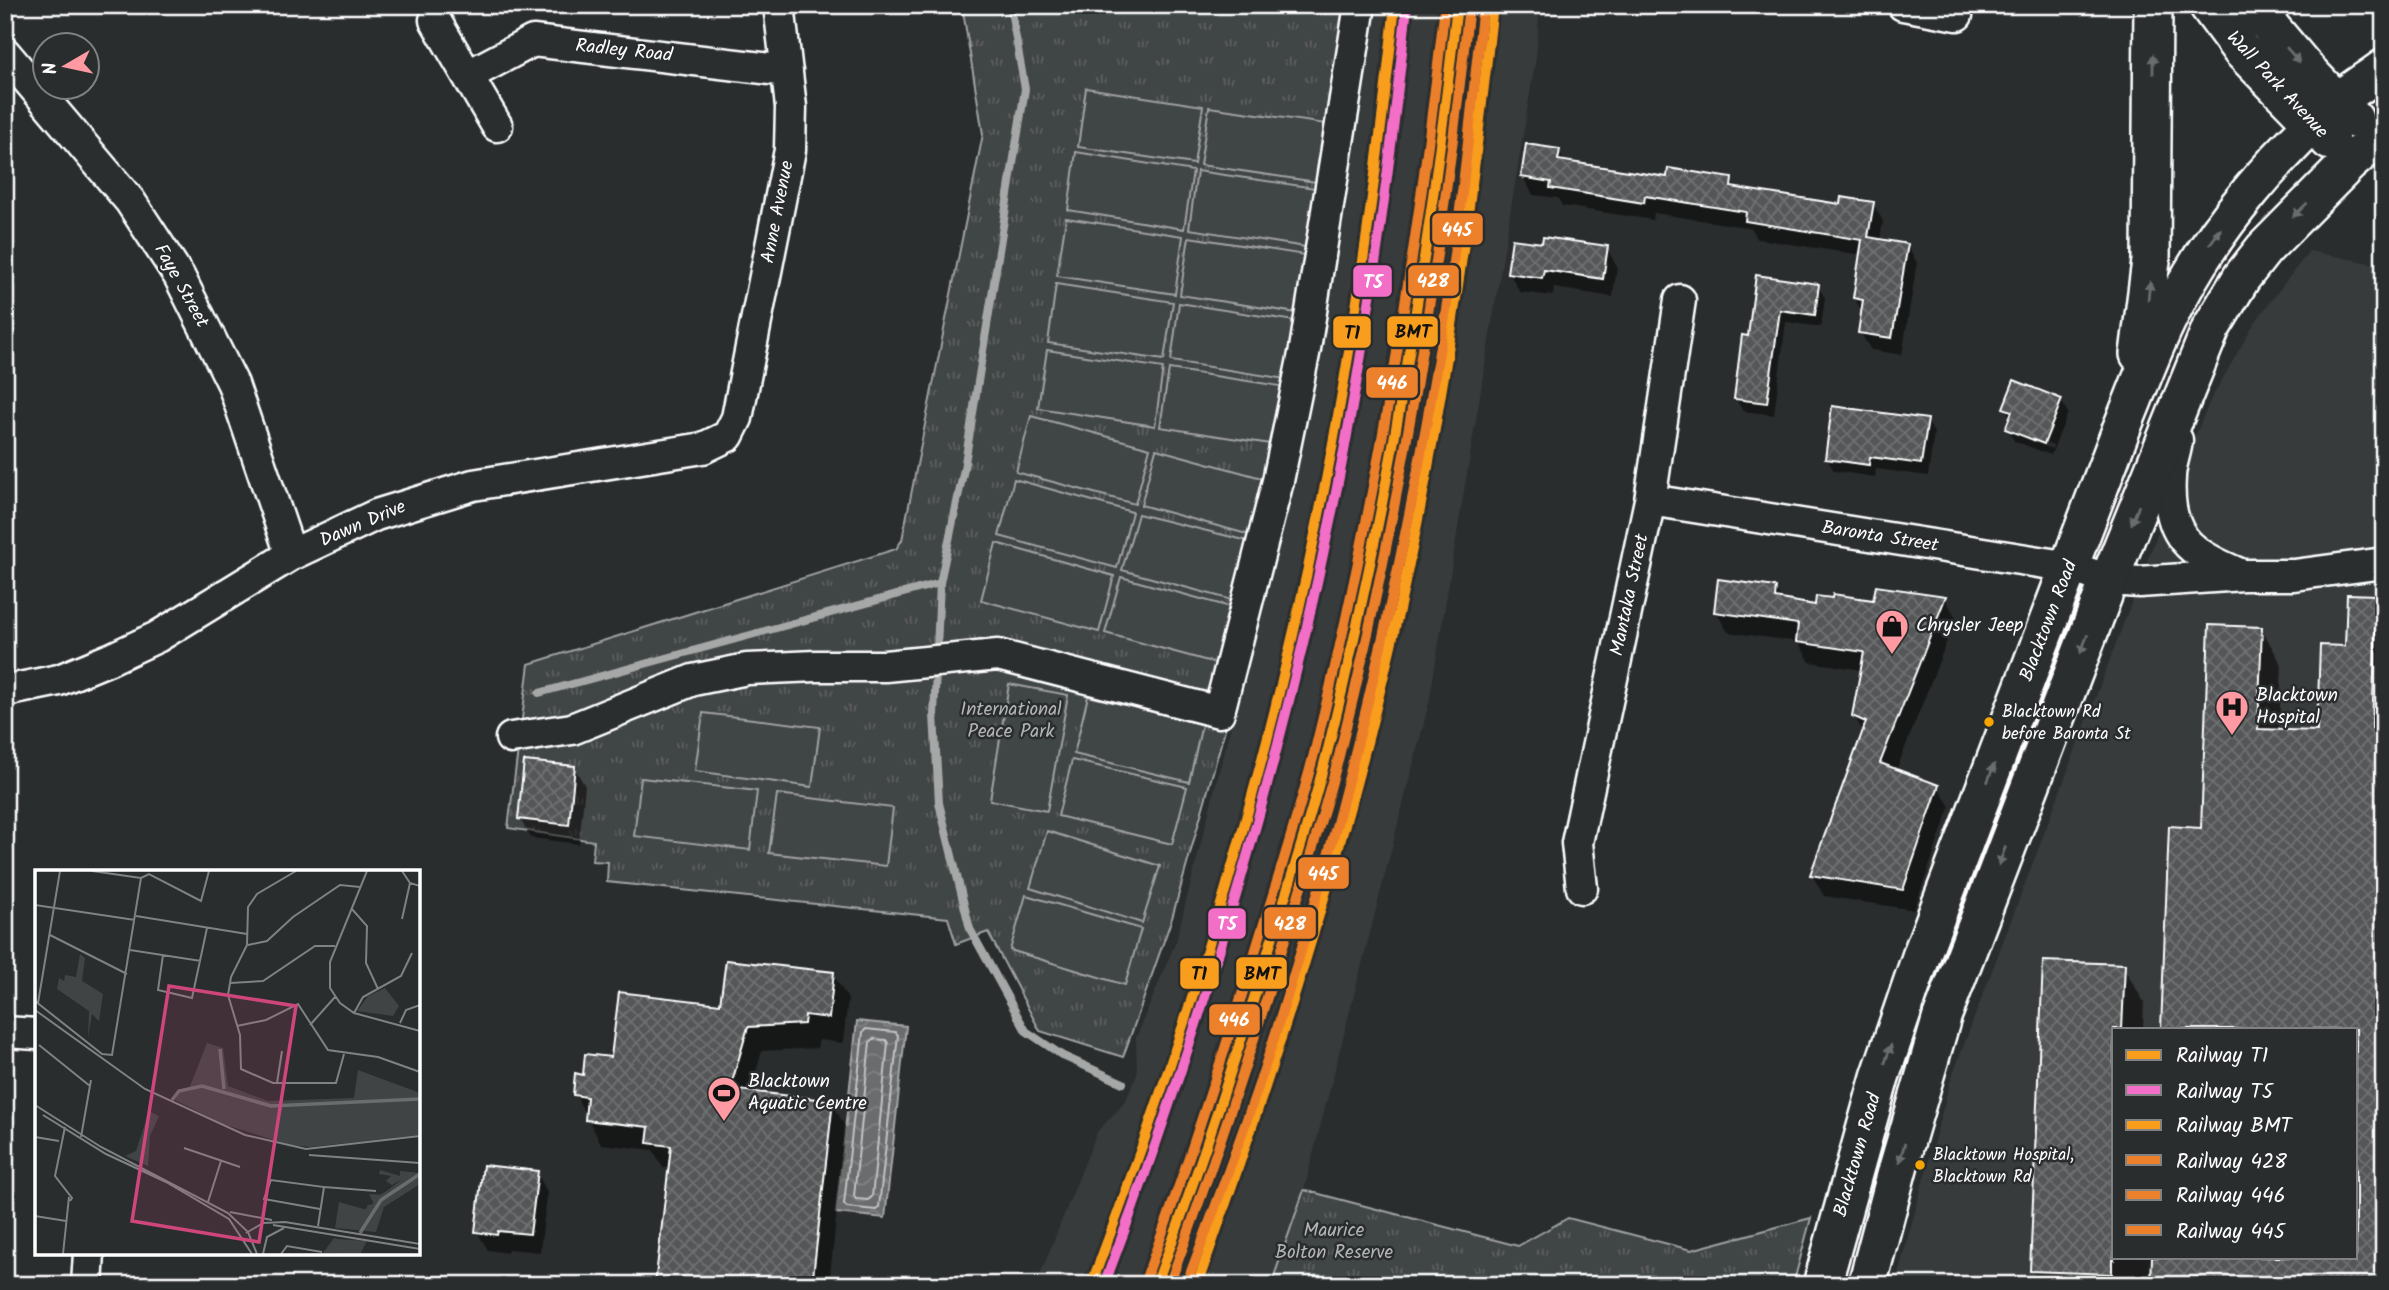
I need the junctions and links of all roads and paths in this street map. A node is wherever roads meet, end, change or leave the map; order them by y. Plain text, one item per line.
1 (779, 5) edge
2 (1360, 5) edge
3 (1903, 5) edge
4 (2153, 5) edge
5 (2208, 5) edge
6 (2252, 5) edge
7 (1958, 10) edge
8 (435, 20) dead end
9 (5, 53) edge
10 (2384, 68) edge
11 (787, 71) junction
12 (469, 75) junction
13 (2326, 113) junction
14 (497, 126) dead end
15 (2369, 146) edge
16 (1680, 300) dead end
17 (737, 418) joint
18 (2172, 421) junction
19 (2121, 430) junction
20 (1650, 499) junction
21 (291, 555) junction
22 (2384, 563) edge
23 (2070, 567) junction
24 (2243, 575) junction
25 (2109, 580) junction
26 (5, 691) edge
27 (510, 738) dead end
28 (1582, 888) dead end
29 (5, 1032) edge
30 (35, 1034) edge
31 (89, 1255) edge
32 (87, 1285) edge
33 (1822, 1285) edge
34 (1867, 1285) edge

1 - 11 street, Anne Avenue
2 - 27 street
3 - 7 street
19 -> 4 main road
5 - 13 main road, Wall Park Avenue
6 -> 13 main road, Wall Park Avenue
8 - 12 street
9 - 21 street, Faye Street
10 - 13 main road, Blacktown Road
11 - 12 street, Radley Road
11 - 17 street, Anne Avenue
12 - 14 street
13 - 15 main road, Wall Park Avenue
19 -> 13 main road, Blacktown Road
15 -> 18 main road
16 - 20 street, Mantaka Street
17 - 21 street, Dawn Drive
18 - 24 street
18 -> 25 main road
19 - 23 main road, Blacktown Road
20 - 23 street, Baronta Street
20 - 28 street, Mantaka Street
21 - 26 street, Dawn Drive
22 - 24 street, Baronta Street
23 - 25 street, Baronta Street
33 -> 23 main road, Blacktown Road
24 - 25 street, Baronta Street
25 -> 34 main road
29 - 30 street
31 - 32 street

